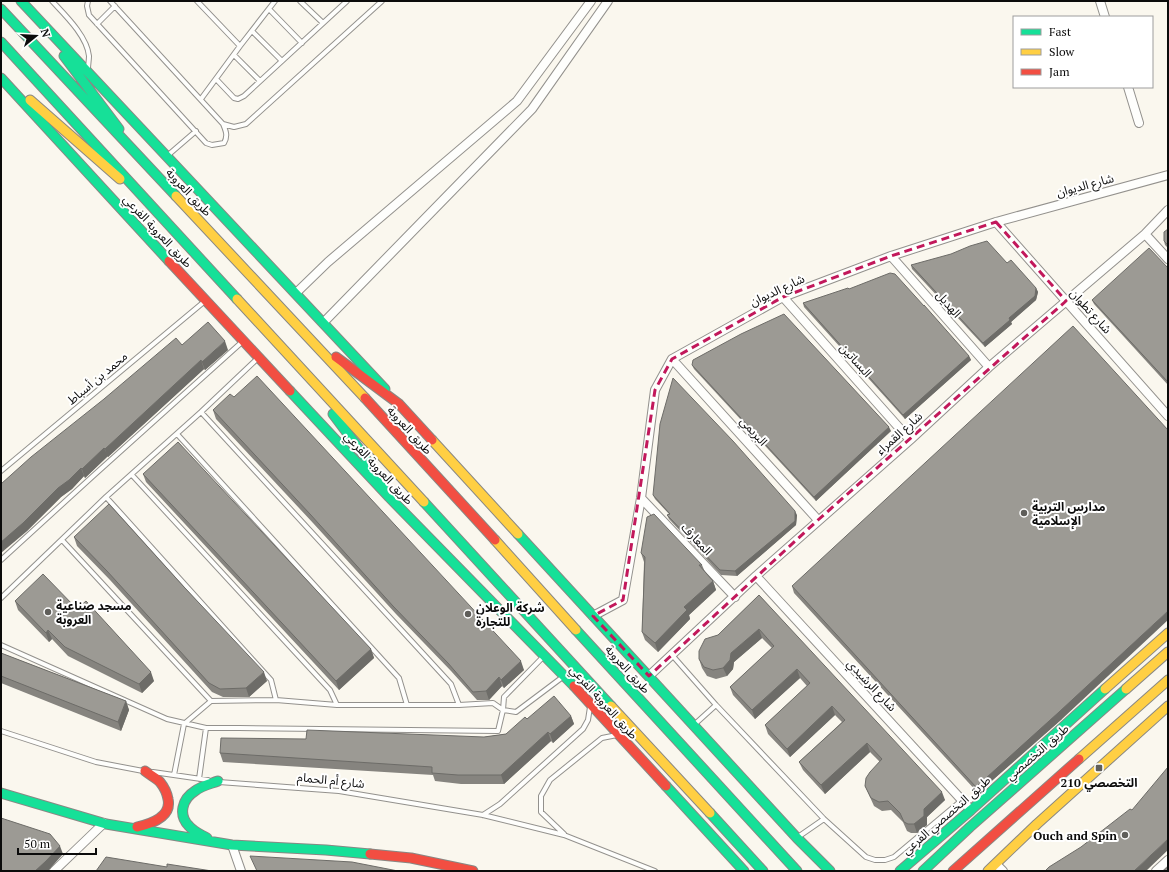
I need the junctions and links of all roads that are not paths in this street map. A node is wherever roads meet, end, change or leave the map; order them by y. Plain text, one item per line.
1 (21, 1) edge
2 (52, 1) edge
3 (88, 1) edge
4 (110, 1) edge
5 (197, 1) edge
6 (275, 1) edge
7 (300, 1) edge
8 (382, 1) edge
9 (591, 1) edge
10 (608, 1) edge
11 (1100, 1) edge
12 (345, 2) edge
13 (115, 6) junction
14 (29, 8) junction
15 (1, 9) edge
16 (269, 9) junction
17 (1105, 16) edge
18 (97, 24) junction
19 (323, 24) junction
20 (252, 31) junction
21 (1, 42) edge
22 (302, 42) junction
23 (240, 46) junction
24 (234, 55) junction
25 (282, 61) junction
26 (88, 72) junction
27 (1, 74) edge
28 (1, 78) edge
29 (216, 79) junction
30 (260, 81) junction
31 (1128, 88) edge
32 (201, 99) junction
33 (1140, 122) dead end
34 (223, 124) junction
35 (196, 131) junction
36 (167, 156) junction
37 (144, 162) junction
38 (1168, 175) edge
39 (1168, 210) edge
40 (158, 212) junction
41 (996, 222) junction
42 (1145, 234) junction
43 (891, 256) junction
44 (1168, 259) edge
45 (296, 293) junction
46 (783, 297) junction
47 (205, 300) junction
48 (1066, 301) junction
49 (323, 323) junction
50 (244, 341) junction
51 (313, 341) junction
52 (259, 357) junction
53 (292, 358) junction
54 (672, 359) junction
55 (989, 367) junction
56 (399, 404) junction
57 (201, 412) junction
58 (1168, 416) edge
59 (177, 434) junction
60 (910, 440) junction
61 (1, 472) edge
62 (132, 474) junction
63 (106, 497) junction
64 (389, 497) junction
65 (641, 498) junction
66 (818, 520) junction
67 (62, 540) junction
68 (1, 560) edge
69 (756, 576) junction
70 (735, 597) junction
71 (1, 598) edge
72 (593, 616) junction
73 (1168, 633) edge
74 (1, 645) edge
75 (1168, 652) edge
76 (672, 655) junction
77 (545, 656) junction
78 (564, 676) junction
79 (649, 676) junction
80 (1168, 680) edge
81 (276, 700) junction
82 (211, 701) junction
83 (590, 704) junction
84 (337, 705) junction
85 (407, 705) junction
86 (459, 705) junction
87 (716, 705) junction
88 (1168, 706) edge
89 (503, 710) junction
90 (184, 724) junction
91 (694, 725) junction
92 (206, 728) junction
93 (1, 731) edge
94 (618, 735) junction
95 (145, 771) junction
96 (174, 775) junction
97 (199, 779) junction
98 (218, 782) junction
99 (1, 792) edge
100 (962, 800) junction
101 (971, 810) junction
102 (483, 815) junction
103 (824, 819) junction
104 (104, 824) junction
105 (132, 828) junction
106 (564, 835) junction
107 (797, 838) junction
108 (216, 843) junction
109 (232, 846) junction
110 (1168, 860) edge
111 (996, 864) junction
112 (54, 871) edge
113 (241, 871) edge
114 (473, 871) edge
115 (655, 871) edge
116 (744, 871) edge
117 (764, 871) edge
118 (797, 871) edge
119 (822, 871) edge
120 (830, 871) edge
121 (900, 871) edge
122 (923, 871) edge
123 (953, 871) edge
124 (988, 871) edge
125 (1003, 871) edge
126 (1156, 871) edge

1 - 14 main road
2 - 26 lane
3 - 18 lane
4 - 13 lane
5 - 23 lane
6 - 16 lane
7 - 19 lane
8 - 34 lane
9 - 45 street
10 - 49 street
11 - 17 street
12 - 19 lane
13 - 18 lane
13 - 32 lane
14 - 26 main road
14 - 37 main road
15 - 37 main road, طريق العروبة
16 - 20 lane
16 - 22 lane
18 - 35 lane
19 - 22 lane
20 - 23 lane
20 - 25 lane
21 - 40 main road
22 - 25 lane
23 - 24 lane
24 - 29 lane
24 - 30 lane
25 - 30 lane
26 - 36 main road
27 - 40 main road
28 - 47 main road, طريق العروبة الفرعي
29 - 30 lane
29 - 32 lane
31 - 33 street
32 - 34 lane
34 - 35 lane
35 - 36 lane
36 - 45 main road
37 - 51 main road, طريق العروبة
38 - 41 street, شارع الديوان
39 - 42 street, شارع القمراء
40 - 53 main road
41 - 43 street, شارع الديوان
41 - 48 street, شارع تطوان
42 - 44 street
42 - 48 street, شارع القمراء
43 - 46 street, شارع الديوان
43 - 55 street, الهديل
45 - 49 main road
46 - 54 street, شارع الديوان
46 - 60 street, البساتين
47 - 50 main road, طريق العروبة الفرعي
47 - 61 lane, محمد بن أسباط
48 - 55 street, شارع القمراء
48 - 58 street, شارع تطوان
49 - 56 main road
50 - 52 main road, طريق العروبة الفرعي
50 - 68 lane
51 - 56 main road
51 - 118 main road, طريق العروبة
52 - 57 lane
52 - 64 main road, طريق العروبة الفرعي
53 - 64 main road
53 - 117 main road
54 - 65 street
54 - 66 street, البريمي
55 - 60 street, شارع القمراء
56 - 72 main road
57 - 59 lane
57 - 86 lane
59 - 62 lane
59 - 85 lane
60 - 66 street, شارع القمراء
62 - 63 lane
62 - 84 lane
63 - 67 lane
63 - 81 lane
64 - 77 main road, طريق العروبة الفرعي
65 - 70 street, المعارف
65 - 72 street
66 - 69 street, شارع القمراء
67 - 71 lane
67 - 82 lane
69 - 70 street, شارع القمراء
69 - 100 street, شارع الرشيدي
70 - 76 street, شارع القمراء
72 - 79 main road
73 - 101 main road, طريق التخصصي الفرعي
74 - 90 lane
75 - 122 main road, طريق التخصصي
76 - 79 street, شارع القمراء
76 - 87 lane
77 - 78 main road, طريق العروبة الفرعي
77 - 89 lane
78 - 83 main road, طريق العروبة الفرعي
78 - 89 lane
79 - 91 main road
80 - 123 main road
81 - 82 lane
81 - 84 lane
82 - 90 lane
83 - 94 main road, طريق العروبة الفرعي
83 - 102 lane
84 - 85 lane
85 - 86 lane
86 - 89 lane
87 - 91 lane
87 - 103 lane
88 - 111 main road
89 - 92 lane
90 - 92 lane
90 - 96 lane
91 - 107 main road
92 - 97 lane
93 - 95 lane, شارع أم الحمام
94 - 106 lane
94 - 116 main road, طريق العروبة الفرعي
95 - 96 lane, شارع أم الحمام
95 - 105 main road
96 - 97 lane, شارع أم الحمام
97 - 98 lane, شارع أم الحمام
98 - 102 lane, شارع أم الحمام
98 - 108 main road
99 - 104 main road
100 - 101 street, شارع الرشيدي
100 - 103 lane
101 - 121 main road, طريق التخصصي الفرعي
102 - 106 lane, شارع أم الحمام
103 - 107 lane
104 - 105 main road
104 - 112 street
105 - 108 main road
106 - 115 lane, شارع أم الحمام
107 - 119 main road
107 - 120 main road
108 - 109 main road
109 - 113 street
109 - 114 main road
110 - 126 street
111 - 124 main road
111 - 125 street

